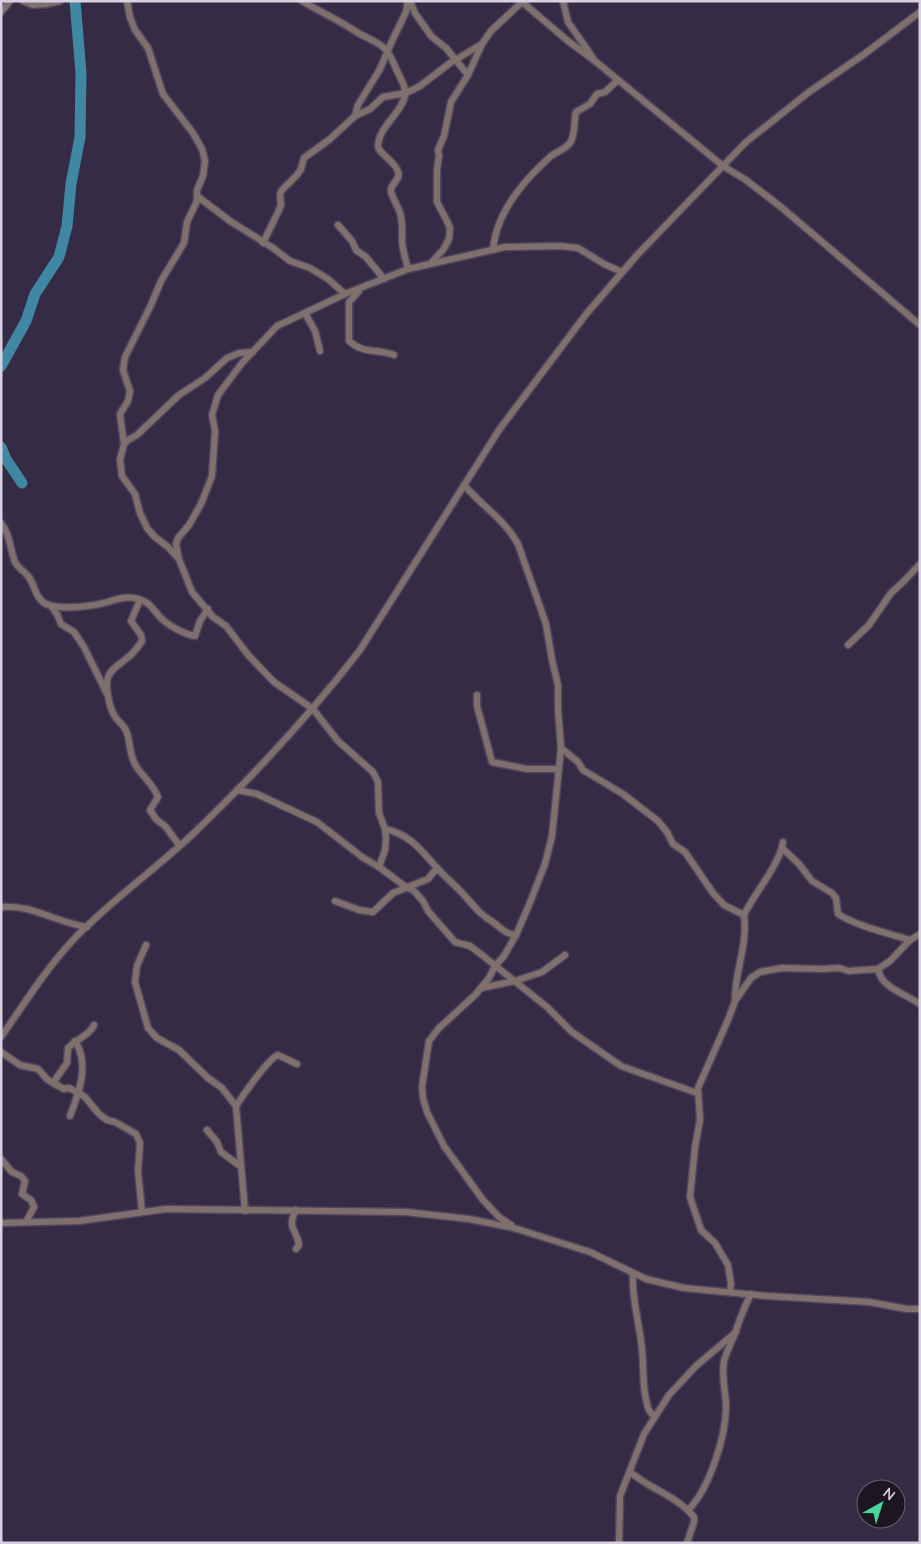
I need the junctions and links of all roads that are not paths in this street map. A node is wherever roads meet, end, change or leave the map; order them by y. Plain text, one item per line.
1 (10, 1) edge
2 (22, 1) edge
3 (60, 1) edge
4 (127, 1) edge
5 (302, 1) edge
6 (409, 1) edge
7 (563, 1) edge
8 (521, 2) edge
9 (44, 3) edge
10 (1, 12) edge
11 (920, 12) edge
12 (482, 44) junction
13 (387, 52) junction
14 (456, 60) junction
15 (595, 61) junction
16 (468, 75) junction
17 (618, 80) junction
18 (406, 93) junction
19 (355, 116) junction
20 (723, 166) junction
21 (197, 196) junction
22 (338, 225) dead end
23 (263, 242) junction
24 (493, 250) junction
25 (431, 263) junction
26 (408, 269) junction
27 (622, 272) junction
28 (384, 279) junction
29 (362, 288) junction
30 (345, 294) junction
31 (330, 302) junction
32 (349, 302) junction
33 (305, 313) junction
34 (920, 325) edge
35 (320, 351) dead end
36 (253, 352) junction
37 (394, 355) dead end
38 (124, 444) junction
39 (464, 486) junction
40 (1, 523) edge
41 (179, 559) junction
42 (920, 564) edge
43 (140, 600) junction
44 (51, 606) junction
45 (208, 609) junction
46 (848, 645) dead end
47 (477, 695) dead end
48 (109, 698) junction
49 (312, 709) junction
50 (561, 748) junction
51 (560, 769) junction
52 (237, 790) junction
53 (385, 829) junction
54 (179, 845) junction
55 (379, 867) junction
56 (437, 868) junction
57 (406, 887) junction
58 (335, 901) dead end
59 (1, 907) edge
60 (744, 915) junction
61 (87, 927) junction
62 (920, 934) edge
63 (516, 935) junction
64 (910, 940) junction
65 (146, 944) dead end
66 (565, 955) dead end
67 (495, 966) junction
68 (878, 969) junction
69 (515, 981) junction
70 (481, 988) junction
71 (735, 1001) junction
72 (920, 1004) edge
73 (94, 1025) dead end
74 (1, 1037) edge
75 (75, 1041) junction
76 (1, 1052) edge
77 (297, 1064) dead end
78 (53, 1083) junction
79 (79, 1093) junction
80 (697, 1093) junction
81 (236, 1106) junction
82 (70, 1116) dead end
83 (207, 1130) dead end
84 (1, 1159) edge
85 (240, 1166) junction
86 (296, 1210) junction
87 (245, 1211) junction
88 (142, 1212) junction
89 (26, 1222) junction
90 (1, 1223) edge
91 (514, 1228) junction
92 (296, 1249) dead end
93 (633, 1272) junction
94 (730, 1292) junction
95 (751, 1294) junction
96 (920, 1308) edge
97 (736, 1332) junction
98 (655, 1417) junction
99 (630, 1472) junction
100 (688, 1510) junction
101 (620, 1543) edge
102 (687, 1543) edge

1 - 10 street
2 - 9 street
3 - 9 street
4 - 21 street
5 - 13 street
6 - 13 street
6 - 14 street
7 - 15 street
8 - 12 street
8 - 15 street
11 - 20 street
12 - 14 street
12 - 16 street
13 - 18 street
13 - 19 street
14 - 16 street
14 - 18 street
15 - 17 street
16 - 25 street
17 - 20 street
17 - 24 street
18 - 19 street
18 - 26 street
19 - 23 street
20 - 27 street
20 - 34 street
21 - 23 street
21 - 38 street
22 - 28 street
23 - 30 street
24 - 25 street
24 - 27 street
25 - 26 street
26 - 28 street
27 - 39 street
28 - 29 street
29 - 30 street
29 - 32 street
30 - 31 street
31 - 32 street
31 - 33 street
32 - 37 street
33 - 35 street
33 - 36 street
36 - 38 street
36 - 41 street
38 - 41 street
39 - 49 street
39 - 50 street
40 - 44 street
41 - 45 street
42 - 46 street
43 - 44 street
43 - 45 street
43 - 48 street
44 - 48 street
45 - 49 street
47 - 51 street
48 - 54 street
49 - 52 street
49 - 53 street
50 - 51 street
50 - 60 street
51 - 63 street
52 - 54 street
52 - 55 street
53 - 55 street
53 - 56 street
54 - 61 street
55 - 57 street
56 - 57 street
56 - 63 street
57 - 58 street
57 - 67 street
59 - 61 street
60 - 64 street
60 - 71 street
61 - 74 street
62 - 64 street
63 - 67 street
64 - 68 street
65 - 81 street
66 - 69 street
67 - 69 street
67 - 70 street
68 - 71 street
68 - 72 street
69 - 70 street
69 - 80 street
70 - 91 street
71 - 80 street
73 - 75 street
75 - 78 street
75 - 79 street
76 - 78 street
77 - 81 street
78 - 79 street
79 - 82 street
79 - 88 street
80 - 94 street
81 - 85 street
83 - 85 street
84 - 89 street
85 - 87 street
86 - 87 street
86 - 91 street
86 - 92 street
87 - 88 street
88 - 89 street
89 - 90 street
91 - 93 street
93 - 94 street
93 - 98 street
94 - 95 street
95 - 96 street
95 - 97 street
97 - 98 street
97 - 100 street
98 - 99 street
99 - 100 street
99 - 101 street
100 - 102 street

